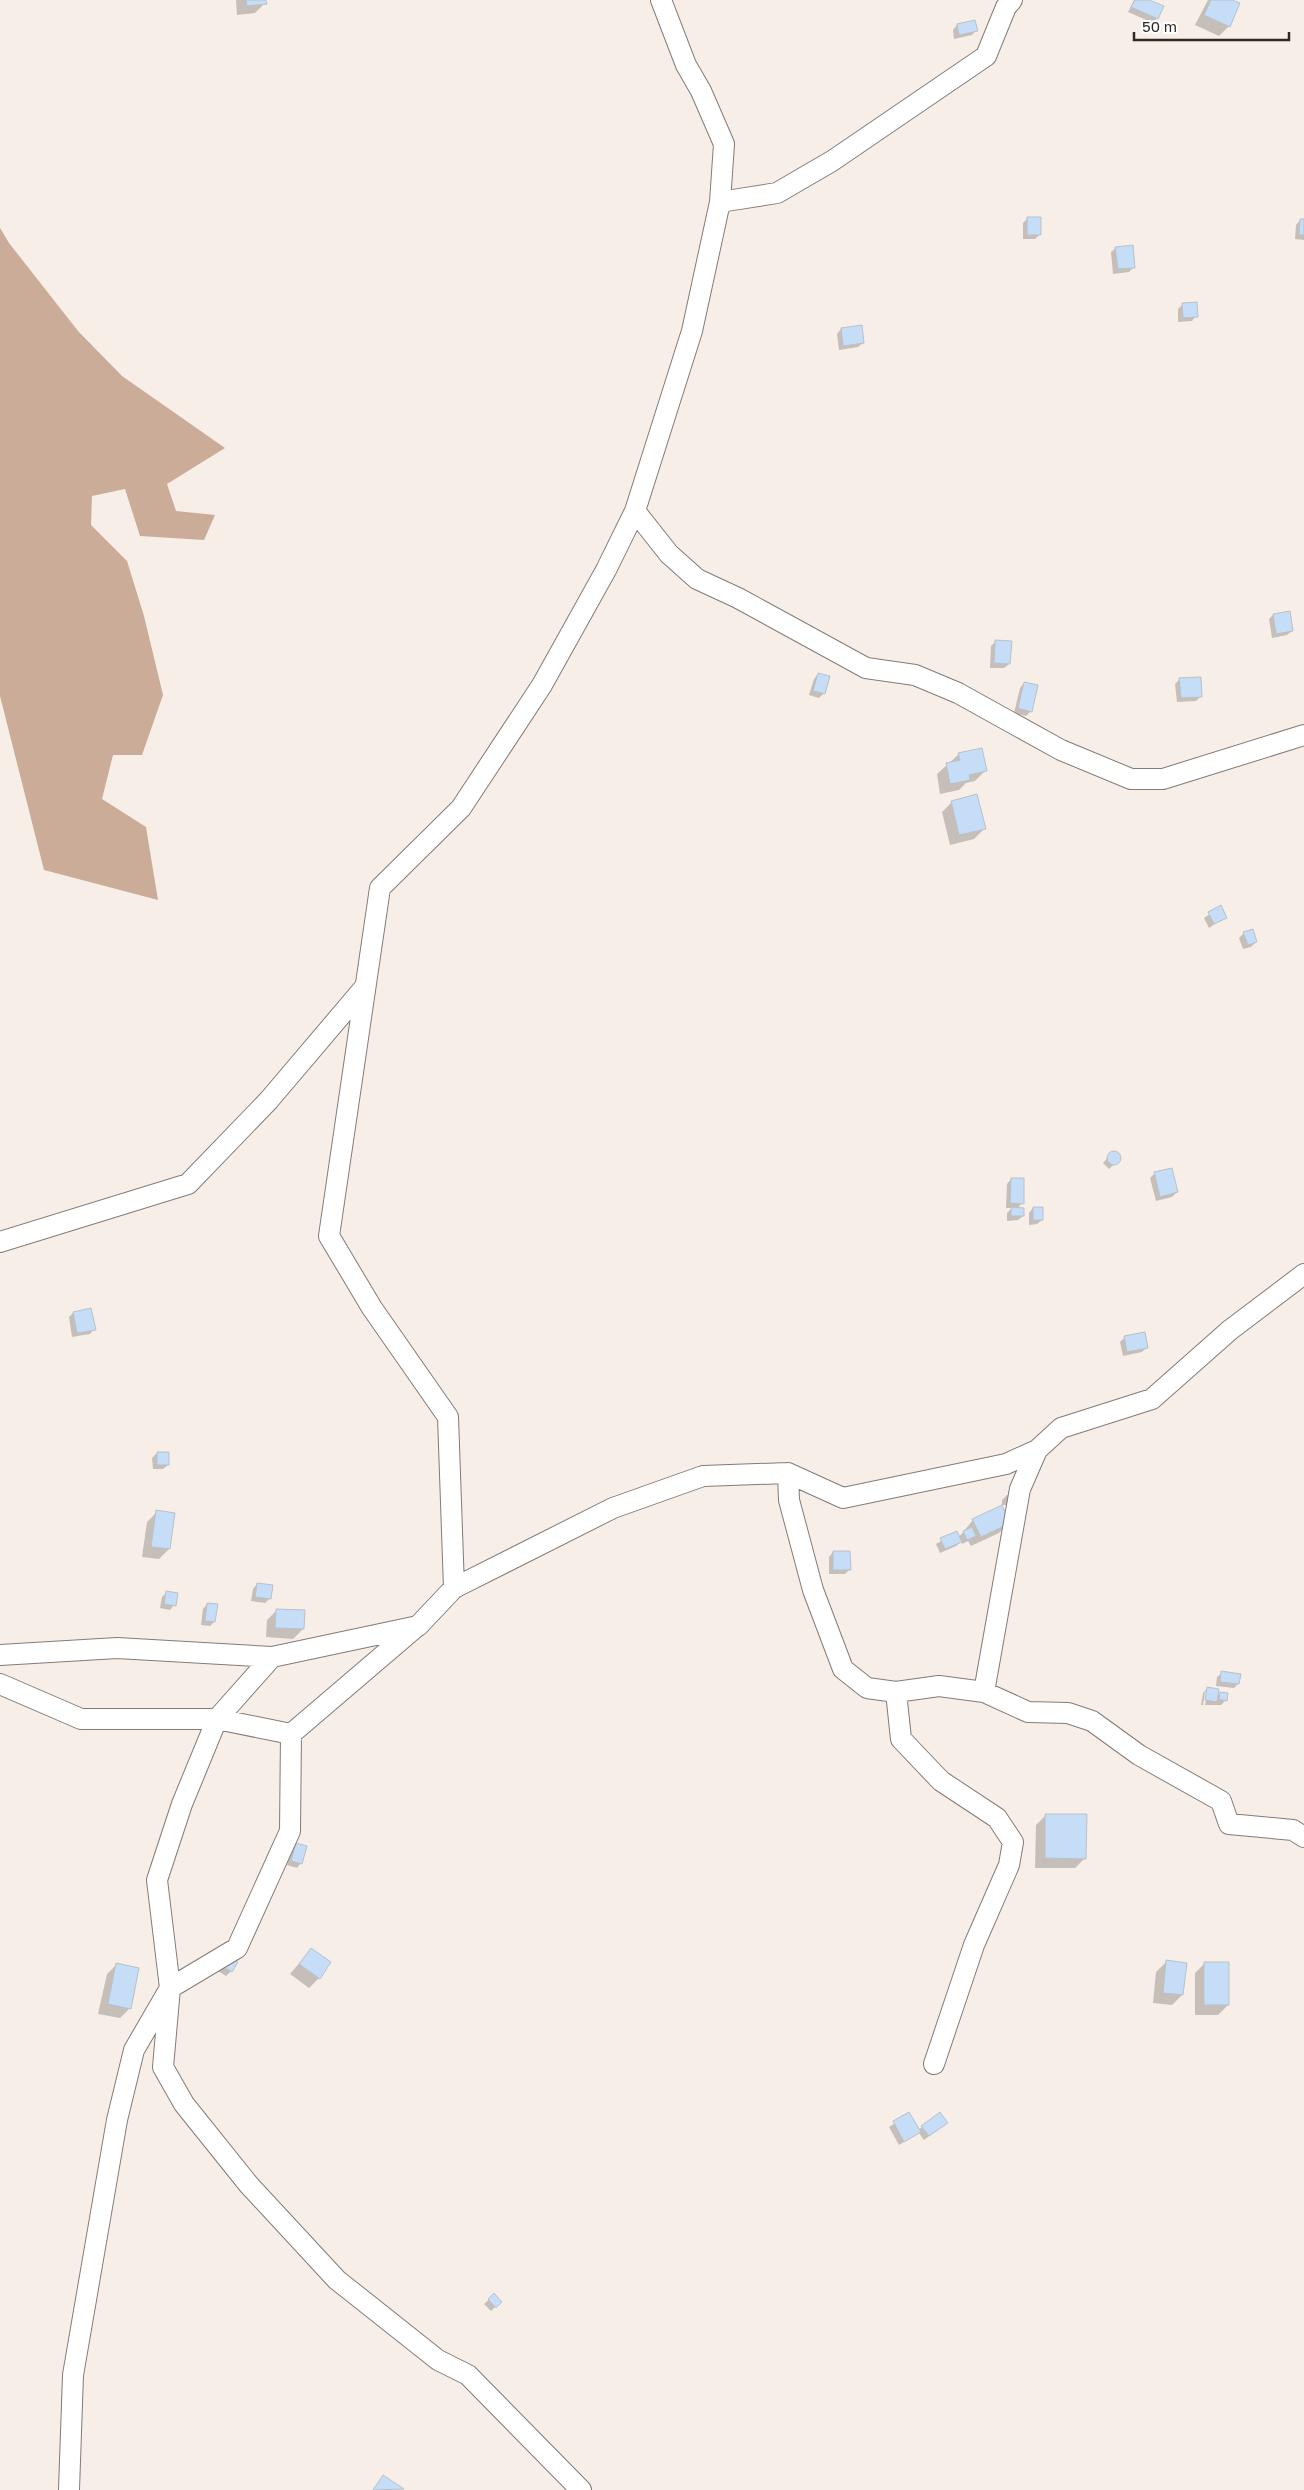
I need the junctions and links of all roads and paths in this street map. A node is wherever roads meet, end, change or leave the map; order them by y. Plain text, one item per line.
1 (661, 0) edge
2 (1012, 0) edge
3 (720, 202) junction
4 (635, 511) junction
5 (1304, 735) edge
6 (364, 988) junction
7 (0, 1242) edge
8 (1304, 1274) edge
9 (1037, 1450) junction
10 (788, 1472) junction
11 (454, 1588) junction
12 (418, 1626) junction
13 (0, 1655) edge
14 (272, 1657) junction
15 (0, 1684) edge
16 (896, 1692) junction
17 (984, 1692) junction
18 (217, 1718) junction
19 (291, 1734) junction
20 (1304, 1837) edge
21 (170, 1988) junction
22 (934, 2064) dead end
23 (69, 2490) edge
24 (581, 2490) edge

1 - 3 street
2 - 3 street
3 - 4 street
4 - 5 street
4 - 6 street
6 - 7 street
6 - 11 street
8 - 9 street
9 - 10 street
9 - 17 street
10 - 11 street
10 - 16 street
11 - 12 street
12 - 14 street
12 - 19 street
13 - 14 street
14 - 18 street
15 - 18 street
16 - 17 street
16 - 22 street
17 - 20 street
18 - 19 street
18 - 21 street
19 - 21 street
21 - 23 street
21 - 24 street

